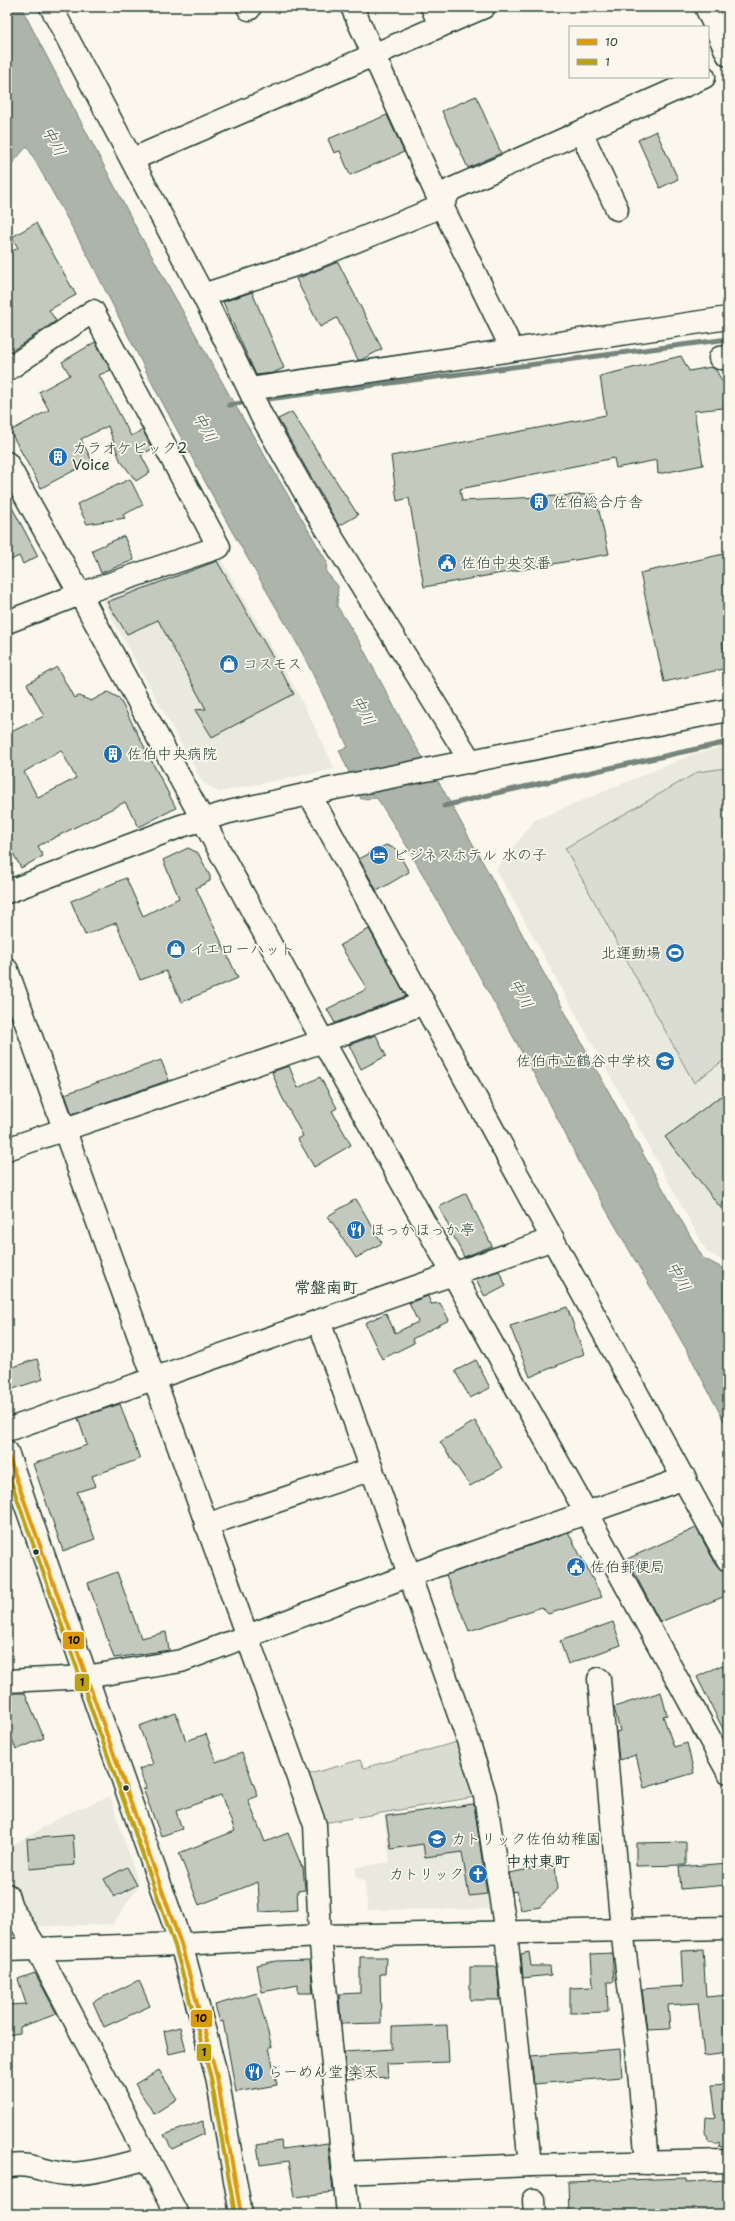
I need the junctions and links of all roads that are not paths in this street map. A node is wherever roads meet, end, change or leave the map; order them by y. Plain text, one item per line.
1 (51, 7) edge
2 (352, 7) edge
3 (484, 7) edge
4 (706, 7) edge
5 (436, 17) edge
6 (374, 54) junction
7 (728, 55) edge
8 (728, 66) edge
9 (709, 75) edge
10 (702, 78) edge
11 (581, 132) junction
12 (133, 159) junction
13 (442, 206) junction
14 (617, 209) dead end
15 (202, 295) junction
16 (728, 318) edge
17 (512, 349) junction
18 (7, 370) edge
19 (253, 397) junction
20 (7, 463) edge
21 (80, 594) junction
22 (7, 622) edge
23 (728, 710) edge
24 (472, 762) junction
25 (310, 795) junction
26 (203, 819) junction
27 (7, 892) edge
28 (7, 970) edge
29 (424, 1003) junction
30 (322, 1041) junction
31 (64, 1129) junction
32 (7, 1149) edge
33 (553, 1239) junction
34 (451, 1273) junction
35 (319, 1321) junction
36 (154, 1379) junction
37 (7, 1430) edge
38 (7, 1452) edge
39 (372, 1469) junction
40 (685, 1478) junction
41 (587, 1514) junction
42 (206, 1525) junction
43 (728, 1560) edge
44 (410, 1576) junction
45 (246, 1636) junction
46 (86, 1677) junction
47 (599, 1679) dead end
48 (7, 1681) edge
49 (728, 1772) edge
50 (7, 1895) edge
51 (728, 1928) edge
52 (622, 1930) junction
53 (506, 1933) junction
54 (320, 1936) junction
55 (181, 1944) junction
56 (37, 1949) junction
57 (7, 1950) edge
58 (148, 2158) junction
59 (728, 2161) edge
60 (647, 2163) junction
61 (530, 2165) junction
62 (7, 2167) edge
63 (344, 2173) junction
64 (178, 2214) edge
65 (240, 2214) edge
66 (348, 2214) edge

1 - 12 main road
2 - 6 main road
3 - 5 main road
4 - 7 main road
5 - 6 main road
6 - 12 main road
6 - 13 main road
8 - 9 main road
10 - 11 main road
11 - 13 main road
11 - 14 main road
12 - 15 main road
13 - 15 main road
13 - 17 main road
15 - 19 main road
16 - 17 main road
17 - 19 main road
18 - 21 main road
19 - 24 main road
20 - 21 main road
21 - 22 main road
21 - 26 main road
23 - 24 main road
24 - 25 main road
25 - 26 main road
25 - 29 main road
26 - 27 main road
26 - 30 main road
28 - 31 main road
29 - 30 main road
29 - 33 main road
30 - 31 main road
30 - 34 main road
31 - 32 main road
31 - 36 main road
33 - 34 main road
33 - 40 main road
34 - 35 main road
34 - 41 main road
35 - 36 main road
35 - 39 main road
36 - 37 main road
36 - 42 main road
38 - 46 main road
39 - 42 main road
39 - 44 main road
40 - 41 main road
40 - 43 main road
41 - 44 main road
41 - 49 main road
42 - 45 main road
44 - 45 main road
44 - 53 main road
45 - 46 main road
45 - 54 main road
46 - 48 main road
46 - 55 main road
47 - 52 main road
50 - 56 main road
51 - 52 main road
52 - 53 main road
52 - 60 main road
53 - 54 main road
53 - 61 main road
54 - 55 main road
54 - 63 main road
55 - 56 main road
55 - 65 main road
56 - 57 main road
56 - 58 main road
58 - 62 main road
58 - 64 main road
59 - 60 main road
60 - 61 main road
61 - 63 main road
63 - 66 main road

